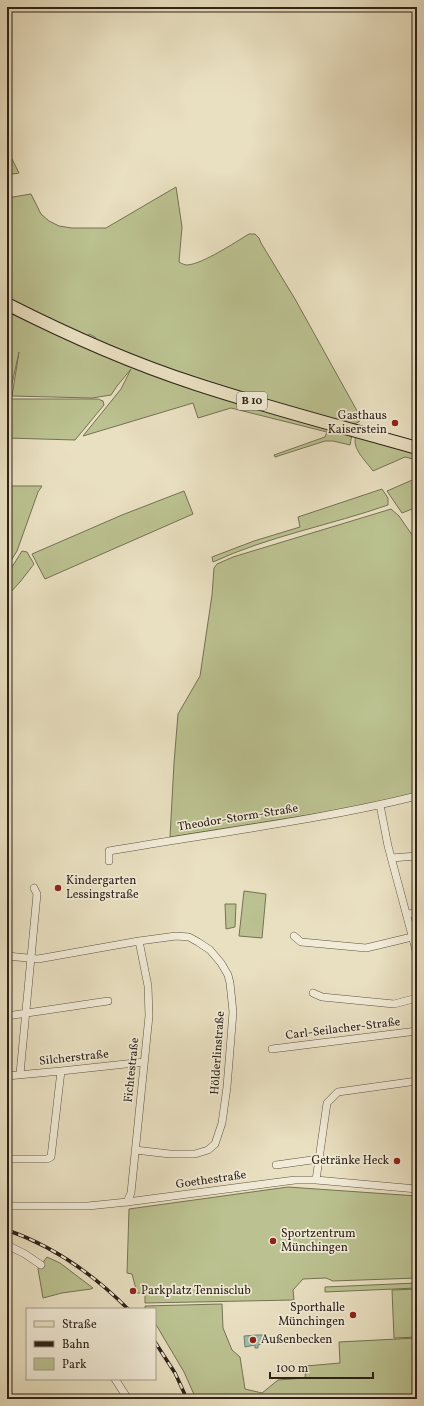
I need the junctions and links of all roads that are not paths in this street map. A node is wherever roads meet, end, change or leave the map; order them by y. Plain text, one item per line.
1 (7, 304) edge
2 (417, 448) edge
3 (417, 796) edge
4 (380, 805) junction
5 (417, 856) edge
6 (392, 858) junction
7 (109, 861) dead end
8 (34, 888) dead end
9 (417, 913) edge
10 (407, 914) junction
11 (294, 936) dead end
12 (412, 936) junction
13 (139, 941) junction
14 (417, 954) edge
15 (7, 956) edge
16 (31, 959) junction
17 (313, 993) dead end
18 (417, 998) edge
19 (108, 1000) dead end
20 (26, 1013) junction
21 (7, 1016) edge
22 (417, 1031) edge
23 (272, 1049) dead end
24 (144, 1062) junction
25 (61, 1071) junction
26 (20, 1074) junction
27 (7, 1076) edge
28 (417, 1081) edge
29 (135, 1150) junction
30 (319, 1158) junction
31 (7, 1159) edge
32 (276, 1165) dead end
33 (316, 1180) junction
34 (417, 1190) edge
35 (127, 1202) junction
36 (7, 1206) edge
37 (7, 1245) edge
38 (7, 1251) edge
39 (41, 1265) dead end
40 (7, 1270) edge
41 (116, 1380) edge
42 (128, 1399) edge

1 - 2 main road, B 10
3 - 4 street
4 - 6 street
4 - 7 street, Theodor-Storm-Straße
5 - 6 street
6 - 10 street
8 - 16 street
9 - 10 street
10 - 12 street
11 - 12 street
12 - 14 street
13 - 16 street, Hölderlinstraße
13 - 24 street, Fichtestraße
13 - 29 street, Hölderlinstraße
15 - 16 street, Hölderlinstraße
16 - 20 street
17 - 18 street
19 - 20 street
20 - 21 street
20 - 26 street
22 - 23 street, Carl-Seilacher-Straße
24 - 25 street, Silcherstraße
24 - 29 street, Fichtestraße
25 - 26 street, Silcherstraße
25 - 31 street
26 - 27 street, Silcherstraße
28 - 30 street
29 - 35 street, Fichtestraße
30 - 32 street
30 - 33 street
33 - 34 street, Goethestraße
33 - 35 street, Goethestraße
35 - 36 street, Goethestraße
37 - 39 street
38 - 40 street
41 - 42 street

